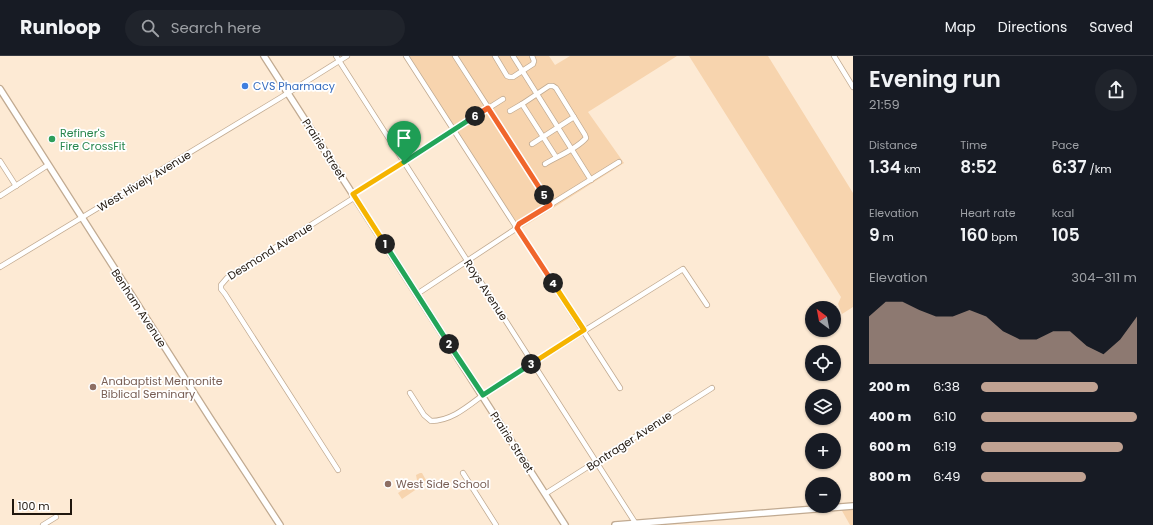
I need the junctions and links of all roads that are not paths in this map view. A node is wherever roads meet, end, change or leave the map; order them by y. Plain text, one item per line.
1 (264, 56) edge
2 (336, 56) edge
3 (347, 56) edge
4 (406, 56) edge
5 (455, 56) edge
6 (495, 56) edge
7 (513, 56) edge
8 (532, 56) edge
9 (834, 56) edge
10 (339, 61) junction
11 (522, 71) junction
12 (853, 87) edge
13 (0, 89) edge
14 (288, 93) junction
15 (537, 95) junction
16 (503, 99) dead end
17 (522, 104) junction
18 (488, 108) junction
19 (510, 111) dead end
20 (574, 117) junction
21 (559, 128) junction
22 (454, 130) junction
23 (544, 137) junction
24 (532, 144) dead end
25 (572, 148) junction
26 (556, 157) junction
27 (0, 161) edge
28 (404, 162) junction
29 (619, 162) dead end
30 (545, 164) dead end
31 (48, 165) junction
32 (591, 180) junction
33 (16, 186) junction
34 (353, 194) junction
35 (0, 196) edge
36 (550, 205) junction
37 (82, 218) junction
38 (517, 228) junction
39 (468, 261) junction
40 (1, 265) edge
41 (417, 294) junction
42 (707, 305) dead end
43 (584, 330) junction
44 (533, 363) junction
45 (620, 388) dead end
46 (712, 388) dead end
47 (410, 393) dead end
48 (483, 395) junction
49 (596, 462) junction
50 (338, 470) dead end
51 (463, 473) dead end
52 (546, 494) junction
53 (853, 506) edge
54 (56, 517) dead end
55 (638, 524) edge
56 (43, 525) edge
57 (280, 525) edge
58 (496, 525) edge
59 (565, 525) edge
60 (615, 525) edge

1 - 14 main road, Prairie Street
2 - 10 street, Roys Avenue
3 - 10 street, West Hively Avenue
4 - 22 street
5 - 18 street
6 - 11 street
7 - 11 street
8 - 11 street
9 - 12 street
10 - 14 street, West Hively Avenue
10 - 28 street, Roys Avenue
11 - 15 street
13 - 31 main road, Benham Avenue
14 - 34 main road, Prairie Street
14 - 37 street, West Hively Avenue
15 - 17 street
15 - 20 street
15 - 21 street
16 - 18 street, Desmond Avenue
17 - 19 street
17 - 23 street
18 - 22 street, Desmond Avenue
18 - 36 street
20 - 21 street
20 - 25 street
21 - 23 street
21 - 25 street
22 - 28 street, Desmond Avenue
22 - 38 street
23 - 24 street
23 - 26 street
25 - 26 street
25 - 32 street
26 - 30 street
27 - 33 street
28 - 34 street, Desmond Avenue
28 - 39 street, Roys Avenue
29 - 32 street
31 - 33 street
31 - 37 main road, Benham Avenue
32 - 36 street
33 - 35 street
34 - 41 main road, Prairie Street
34 - 50 street, Desmond Avenue
36 - 38 street
37 - 40 street, West Hively Avenue
37 - 57 main road, Benham Avenue
38 - 39 street
38 - 43 street
39 - 41 street
39 - 44 street, Roys Avenue
41 - 48 main road, Prairie Street
42 - 43 street
43 - 44 street
43 - 45 street
44 - 48 street
44 - 49 street, Roys Avenue
46 - 49 street, Bontrager Avenue
47 - 48 street
48 - 52 main road, Prairie Street
49 - 52 street, Bontrager Avenue
49 - 55 street, Roys Avenue
51 - 58 street
52 - 59 main road, Prairie Street
53 - 55 main road
54 - 56 street
55 - 60 main road

